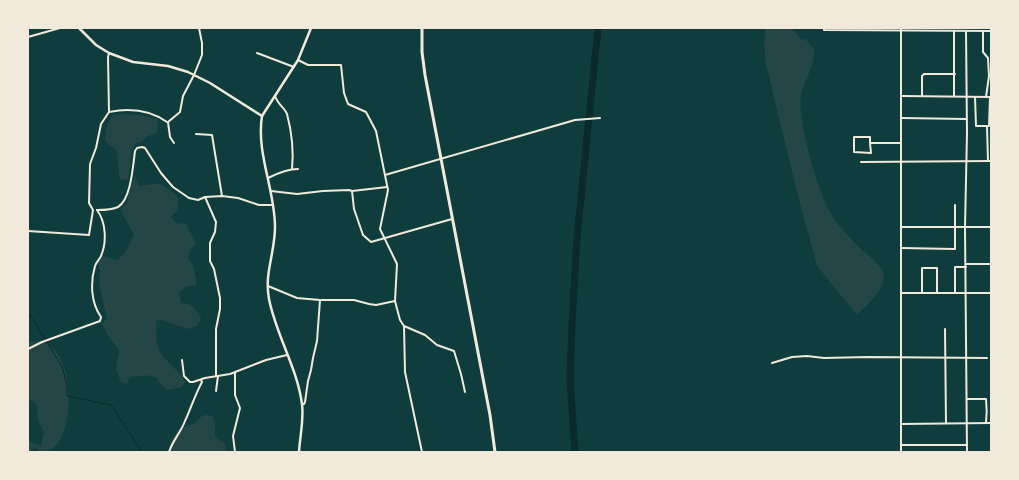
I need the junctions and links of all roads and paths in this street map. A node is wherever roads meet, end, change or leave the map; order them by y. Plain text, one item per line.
1 (60, 28) edge
2 (79, 28) edge
3 (97, 28) edge
4 (110, 28) edge
5 (199, 28) edge
6 (311, 28) edge
7 (422, 28) edge
8 (824, 28) edge
9 (842, 29) edge
10 (860, 29) edge
11 (883, 29) edge
12 (902, 29) edge
13 (953, 30) edge
14 (966, 31) junction
15 (983, 31) junction
16 (991, 31) edge
17 (28, 37) edge
18 (109, 53) junction
19 (257, 53) dead end
20 (988, 58) junction
21 (991, 58) edge
22 (298, 60) junction
23 (294, 67) junction
24 (954, 74) junction
25 (194, 75) junction
26 (990, 76) edge
27 (275, 96) junction
28 (902, 96) junction
29 (922, 96) junction
30 (954, 97) junction
31 (966, 97) junction
32 (975, 97) junction
33 (986, 97) junction
34 (991, 97) edge
35 (109, 112) junction
36 (262, 116) junction
37 (600, 118) dead end
38 (902, 118) junction
39 (967, 119) junction
40 (168, 122) junction
41 (987, 126) junction
42 (196, 134) dead end
43 (174, 143) dead end
44 (870, 143) junction
45 (902, 143) junction
46 (441, 159) junction
47 (902, 161) junction
48 (967, 161) junction
49 (861, 162) dead end
50 (989, 162) edge
51 (292, 169) junction
52 (298, 169) dead end
53 (385, 175) junction
54 (268, 178) junction
55 (387, 187) junction
56 (271, 191) junction
57 (352, 191) junction
58 (222, 196) junction
59 (205, 197) junction
60 (272, 205) junction
61 (955, 205) dead end
62 (93, 210) junction
63 (97, 210) junction
64 (452, 219) junction
65 (902, 227) junction
66 (955, 227) junction
67 (965, 227) junction
68 (991, 227) edge
69 (28, 231) edge
70 (384, 238) junction
71 (901, 248) junction
72 (991, 264) edge
73 (966, 265) junction
74 (267, 286) junction
75 (901, 293) junction
76 (922, 293) junction
77 (937, 293) junction
78 (955, 293) junction
79 (966, 293) junction
80 (991, 293) edge
81 (320, 300) junction
82 (395, 301) junction
83 (404, 326) junction
84 (945, 329) dead end
85 (28, 349) edge
86 (287, 355) junction
87 (901, 358) junction
88 (945, 358) junction
89 (966, 358) junction
90 (986, 358) dead end
91 (182, 360) dead end
92 (772, 363) dead end
93 (234, 373) junction
94 (217, 376) junction
95 (201, 380) junction
96 (216, 391) dead end
97 (465, 392) dead end
98 (967, 399) junction
99 (302, 404) junction
100 (946, 423) junction
101 (967, 423) junction
102 (986, 423) junction
103 (991, 423) edge
104 (901, 424) junction
105 (901, 445) junction
106 (967, 445) junction
107 (169, 452) edge
108 (235, 452) edge
109 (299, 452) edge
110 (422, 452) edge
111 (495, 452) edge
112 (901, 452) edge
113 (967, 452) edge

1 - 17 street
2 - 18 street
3 - 4 street
5 - 25 street
6 - 22 street
7 - 46 main road
8 - 9 street
9 - 10 street
10 - 11 street
11 - 12 street
12 - 13 street
12 - 28 street
13 - 14 street
13 - 24 street
14 - 15 street
14 - 31 street
15 - 16 street
15 - 20 street
18 - 25 street
18 - 35 street
19 - 23 street
20 - 21 street
20 - 26 street
22 - 23 street
22 - 53 street
23 - 27 street
24 - 29 street
24 - 30 street
25 - 36 street
25 - 40 street
26 - 33 street
27 - 36 street
27 - 51 street
28 - 29 street
28 - 38 street
29 - 30 street
30 - 31 street
31 - 32 street
31 - 39 street
32 - 33 street
32 - 41 street
33 - 34 street
34 - 41 street
35 - 40 street
35 - 62 street
36 - 54 street
37 - 46 street
38 - 39 street
38 - 45 street
39 - 48 street
40 - 43 street
41 - 50 street
42 - 58 street
44 - 44 street
44 - 45 street
45 - 47 street
46 - 53 street
46 - 64 main road
47 - 48 street
47 - 49 street
47 - 65 street
48 - 50 street
48 - 67 street
51 - 52 street
51 - 54 street
53 - 55 street
54 - 56 street
55 - 57 street
55 - 70 street
56 - 57 street
56 - 60 street
57 - 70 street
58 - 59 street
58 - 60 street
59 - 63 street
59 - 94 street
60 - 74 street
61 - 66 street
62 - 63 street
62 - 69 street
63 - 85 street
64 - 70 street
64 - 111 main road
65 - 66 street
65 - 71 street
66 - 67 street
66 - 71 street
67 - 68 street
67 - 73 street
70 - 82 street
71 - 75 street
72 - 73 street
73 - 78 street
73 - 79 street
74 - 81 street
74 - 86 street
75 - 76 street
75 - 87 street
76 - 77 street
76 - 77 street
77 - 78 street
78 - 79 street
79 - 80 street
79 - 89 street
81 - 82 street
81 - 99 street
82 - 83 street
83 - 97 street
83 - 110 street
84 - 88 street
86 - 93 street
86 - 99 street
87 - 88 street
87 - 92 street
87 - 104 street
88 - 89 street
88 - 100 street
89 - 90 street
89 - 98 street
91 - 95 street
93 - 94 street
93 - 108 street
94 - 95 street
94 - 96 street
95 - 107 street
98 - 101 street
98 - 102 street
99 - 109 street
100 - 101 street
100 - 104 street
101 - 102 street
101 - 106 street
102 - 103 street
104 - 105 street
105 - 106 street
105 - 112 street
106 - 113 street

